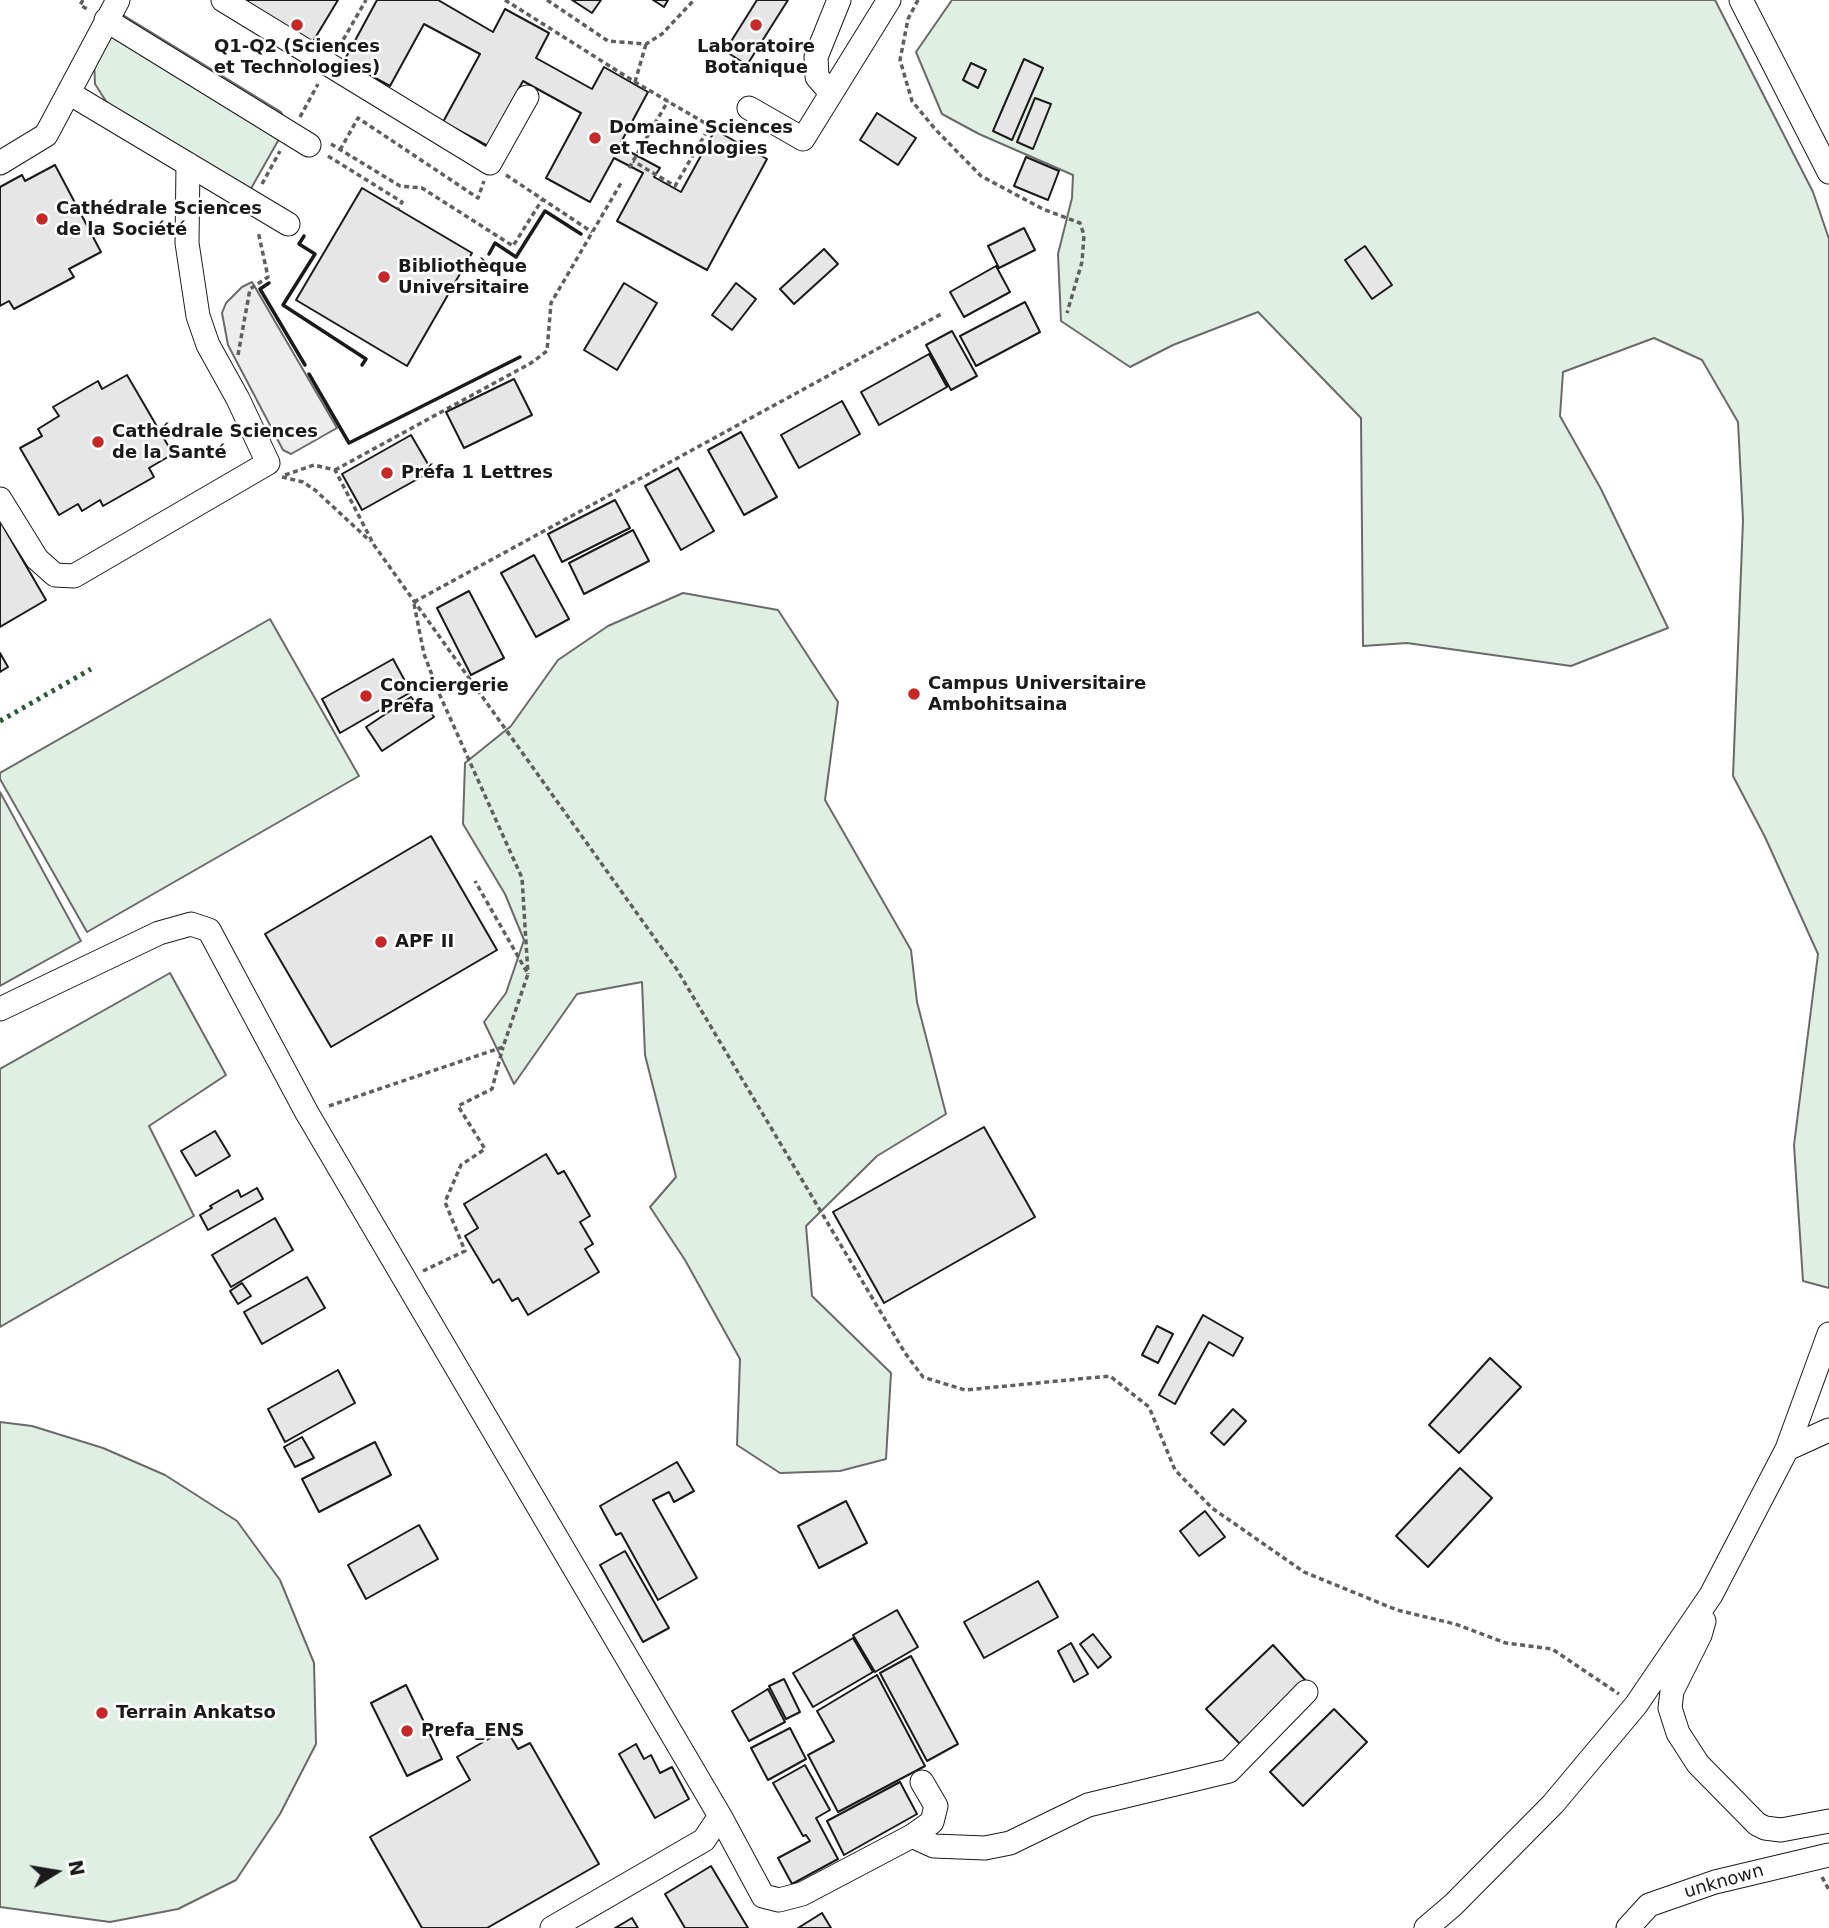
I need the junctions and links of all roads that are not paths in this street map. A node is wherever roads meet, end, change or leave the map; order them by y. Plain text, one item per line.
1 (118, 0) edge
2 (223, 0) edge
3 (839, 0) edge
4 (889, 0) edge
5 (1741, 0) edge
6 (106, 20) junction
7 (69, 93) junction
8 (831, 93) junction
9 (527, 97) dead end
10 (749, 108) dead end
11 (319, 144) road end
12 (0, 163) edge
13 (188, 163) junction
14 (1829, 172) edge
15 (288, 224) dead end
16 (0, 499) edge
17 (0, 1009) edge
18 (1829, 1334) edge
19 (1829, 1430) edge
20 (1787, 1449) junction
21 (1712, 1595) junction
22 (1306, 1692) dead end
23 (922, 1782) dead end
24 (720, 1816) junction
25 (1829, 1821) edge
26 (912, 1836) junction
27 (1829, 1854) edge
28 (552, 1928) edge
29 (1426, 1928) edge
30 (1628, 1928) edge

1 - 6 street
2 - 9 street
3 - 8 street
4 - 8 street
5 - 14 street
6 - 7 street
6 - 11 street
7 - 12 street
7 - 13 street
8 - 10 street
13 - 15 street
13 - 16 street
17 - 24 street
18 - 20 street
19 - 20 street
20 - 21 street
21 - 25 street
21 - 29 street
22 - 26 street
23 - 26 street
24 - 26 street
24 - 28 street
27 - 30 street, unknown

